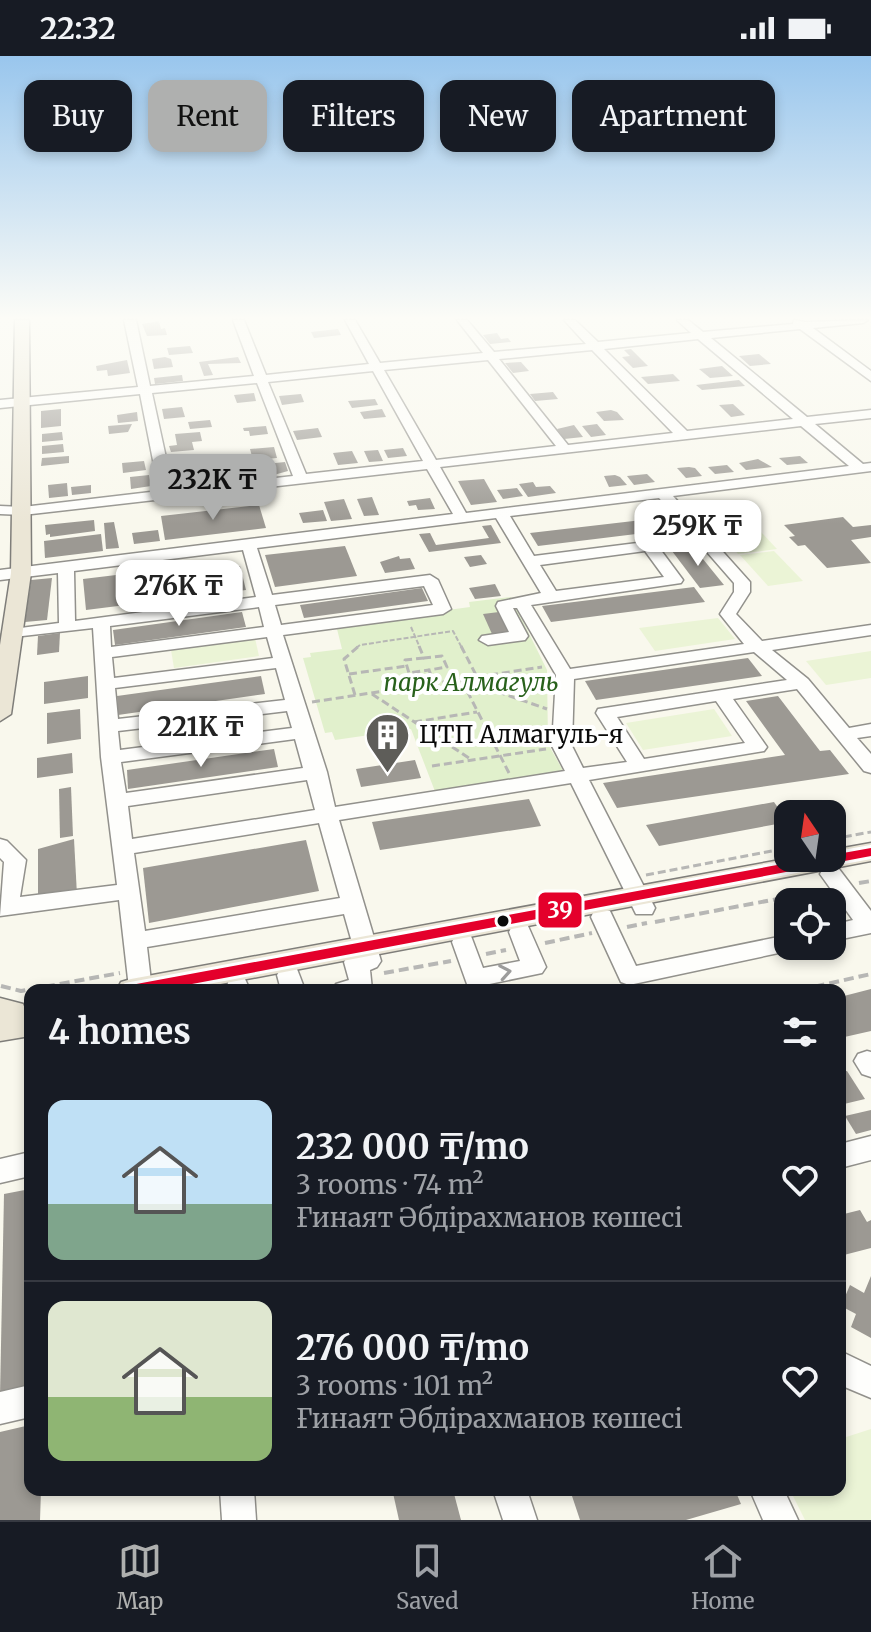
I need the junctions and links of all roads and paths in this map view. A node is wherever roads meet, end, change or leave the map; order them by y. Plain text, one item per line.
1 (24, 388) edge
2 (174, 388) edge
3 (264, 388) edge
4 (389, 388) edge
5 (516, 388) edge
6 (636, 388) edge
7 (763, 388) edge
8 (146, 391) junction
9 (24, 402) junction
10 (0, 404) edge
11 (871, 414) edge
12 (803, 422) junction
13 (684, 436) junction
14 (565, 449) junction
15 (432, 464) junction
16 (865, 468) edge
17 (301, 479) junction
18 (739, 484) junction
19 (663, 493) junction
20 (167, 494) junction
21 (752, 496) dead end
22 (0, 510) edge
23 (23, 511) junction
24 (501, 513) junction
25 (462, 518) junction
26 (705, 539) junction
27 (249, 545) junction
28 (649, 546) junction
29 (531, 561) junction
30 (66, 567) junction
31 (11, 574) edge
32 (551, 597) junction
33 (265, 600) junction
34 (521, 601) junction
35 (408, 620) dead end
36 (101, 622) junction
37 (67, 626) junction
38 (871, 630) edge
39 (275, 631) junction
40 (11, 634) junction
41 (415, 636) junction
42 (488, 640) dead end
43 (761, 646) junction
44 (104, 653) junction
45 (424, 658) junction
46 (284, 662) junction
47 (407, 666) junction
48 (429, 670) junction
49 (562, 670) junction
50 (349, 674) junction
51 (477, 677) junction
52 (461, 679) junction
53 (435, 683) junction
54 (802, 683) junction
55 (107, 684) junction
56 (370, 693) junction
57 (355, 695) junction
58 (721, 695) junction
59 (296, 704) junction
60 (477, 712) junction
61 (0, 714) edge
62 (563, 715) junction
63 (414, 722) junction
64 (109, 726) junction
65 (871, 730) edge
66 (305, 732) junction
67 (845, 734) junction
68 (562, 746) junction
69 (501, 756) junction
70 (111, 757) junction
71 (472, 760) junction
72 (432, 766) dead end
73 (640, 767) junction
74 (871, 767) edge
75 (317, 772) junction
76 (577, 777) junction
77 (516, 787) junction
78 (116, 801) junction
79 (329, 815) junction
80 (871, 832) edge
81 (846, 836) edge
82 (0, 846) edge
83 (122, 848) junction
84 (871, 852) edge
85 (871, 866) edge
86 (836, 880) junction
87 (871, 881) edge
88 (842, 888) edge
89 (128, 891) junction
90 (846, 894) edge
91 (641, 902) junction
92 (354, 904) junction
93 (2, 908) edge
94 (605, 924) junction
95 (846, 930) edge
96 (522, 940) junction
97 (135, 941) junction
98 (774, 946) edge
99 (466, 950) junction
100 (359, 968) edge
101 (871, 974) edge
102 (291, 982) edge
103 (136, 984) edge
104 (189, 984) edge
105 (269, 984) edge
106 (827, 984) edge
107 (871, 1148) edge
108 (846, 1153) edge
109 (24, 1165) edge
110 (0, 1171) edge
111 (846, 1372) edge
112 (871, 1382) edge
113 (24, 1402) edge
114 (0, 1408) edge
115 (237, 1496) edge
116 (512, 1496) edge
117 (770, 1496) edge
118 (239, 1520) edge
119 (520, 1520) edge
120 (781, 1520) edge

1 - 9 main road
2 - 8 street
3 - 17 street
4 - 15 street
5 - 14 street
6 - 13 street
7 - 12 street
8 - 9 street
8 - 20 street
9 - 10 street
9 - 23 main road
11 - 12 street
12 - 13 street
12 - 16 street
13 - 14 street
14 - 15 street
15 - 17 street
15 - 25 street
16 - 18 street
17 - 20 street
18 - 19 street
18 - 21 street
19 - 24 street
19 - 26 street
20 - 23 street
22 - 23 street
23 - 31 main road
24 - 25 street
24 - 29 street
25 - 27 street
26 - 28 street
26 - 43 street
27 - 30 street
27 - 33 street
28 - 29 street
28 - 32 street
29 - 32 street
30 - 31 street
30 - 37 street
31 - 40 main road
32 - 34 street
33 - 36 street
33 - 39 street
33 - 39 street
34 - 42 street
34 - 49 street
35 - 41 path
36 - 37 street
36 - 44 street
37 - 40 street
38 - 43 street
39 - 44 street
39 - 46 street
40 - 61 main road
41 - 45 path
41 - 50 path
41 - 51 path
43 - 49 street
43 - 54 street
44 - 55 street
45 - 47 path
45 - 48 path
46 - 55 street
46 - 59 street
47 - 48 path
47 - 50 path
48 - 53 path
49 - 51 path
49 - 62 street
50 - 57 path
51 - 52 path
52 - 53 path
52 - 60 path
52 - 62 path
53 - 56 path
54 - 58 street
54 - 67 street
55 - 64 street
56 - 57 path
56 - 63 path
57 - 59 path
58 - 73 street
58 - 73 street
59 - 64 street
59 - 66 street
60 - 63 path
60 - 69 path
62 - 68 street
63 - 71 path
64 - 70 street
65 - 67 street
66 - 70 street
66 - 75 street
67 - 74 street
68 - 69 path
68 - 76 street
69 - 71 path
69 - 77 path
70 - 78 street
71 - 72 path
73 - 76 street
75 - 78 street
75 - 79 street
76 - 77 street
76 - 91 street
77 - 79 street
78 - 83 street
79 - 83 street
79 - 92 street
80 - 81 path
82 - 93 street
83 - 89 street
84 - 91 main road
85 - 86 main road
86 - 87 path
86 - 88 street
86 - 91 main road
86 - 94 path
89 - 93 street
89 - 97 street
90 - 95 street
91 - 94 main road
91 - 100 main road
92 - 97 street
92 - 100 street
94 - 96 main road
94 - 96 path
94 - 98 street
96 - 99 main road
96 - 99 path
99 -> 96 street
97 - 103 street
99 - 100 main road
99 - 100 path
100 - 102 main road
100 - 104 main road
101 - 106 path
102 - 105 main road
107 - 108 street
109 - 110 street
111 - 112 street
113 - 114 street
115 - 118 street
116 - 119 street
117 - 120 street

